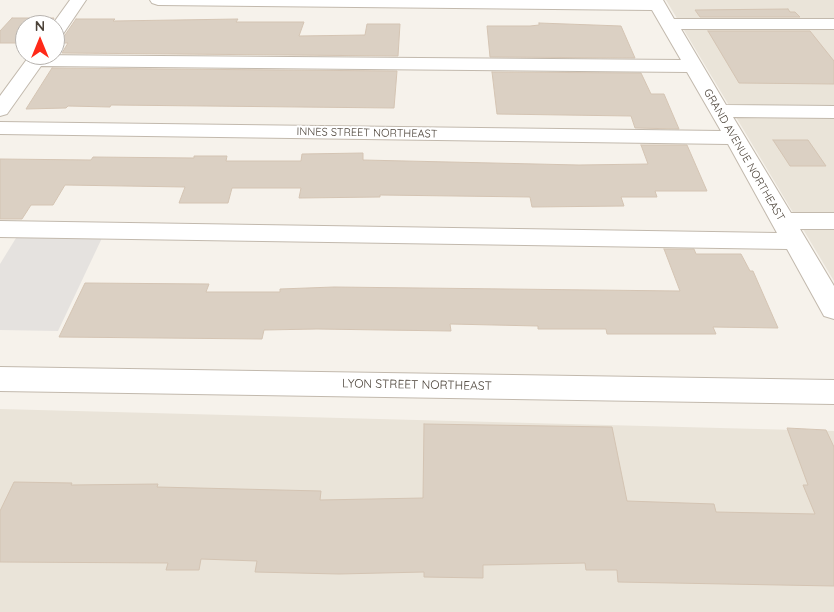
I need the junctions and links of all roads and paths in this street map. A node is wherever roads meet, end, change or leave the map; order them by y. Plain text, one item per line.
1 (78, 0) edge
2 (158, 0) edge
3 (389, 1) edge
4 (656, 2) edge
5 (65, 19) edge
6 (670, 24) junction
7 (834, 24) edge
8 (65, 63) edge
9 (28, 65) edge
10 (32, 65) edge
11 (694, 66) junction
12 (0, 75) edge
13 (0, 110) edge
14 (719, 111) junction
15 (834, 112) edge
16 (0, 128) edge
17 (734, 138) junction
18 (834, 221) edge
19 (0, 229) edge
20 (788, 231) junction
21 (834, 309) edge
22 (0, 379) edge
23 (834, 392) edge

1 - 5 street
2 - 3 street
3 - 4 street
4 - 6 street, GRAND AVENUE NORTHEAST
6 - 7 street
6 - 11 street, GRAND AVENUE NORTHEAST
8 - 11 street
9 - 12 street
10 - 13 street
11 - 14 street, GRAND AVENUE NORTHEAST
14 - 15 street
14 - 17 street, GRAND AVENUE NORTHEAST
16 - 17 street, INNES STREET NORTHEAST
17 - 20 street, GRAND AVENUE NORTHEAST
18 - 20 street
19 - 20 street
20 - 21 street, GRAND AVENUE NORTHEAST
22 - 23 street, LYON STREET NORTHEAST

